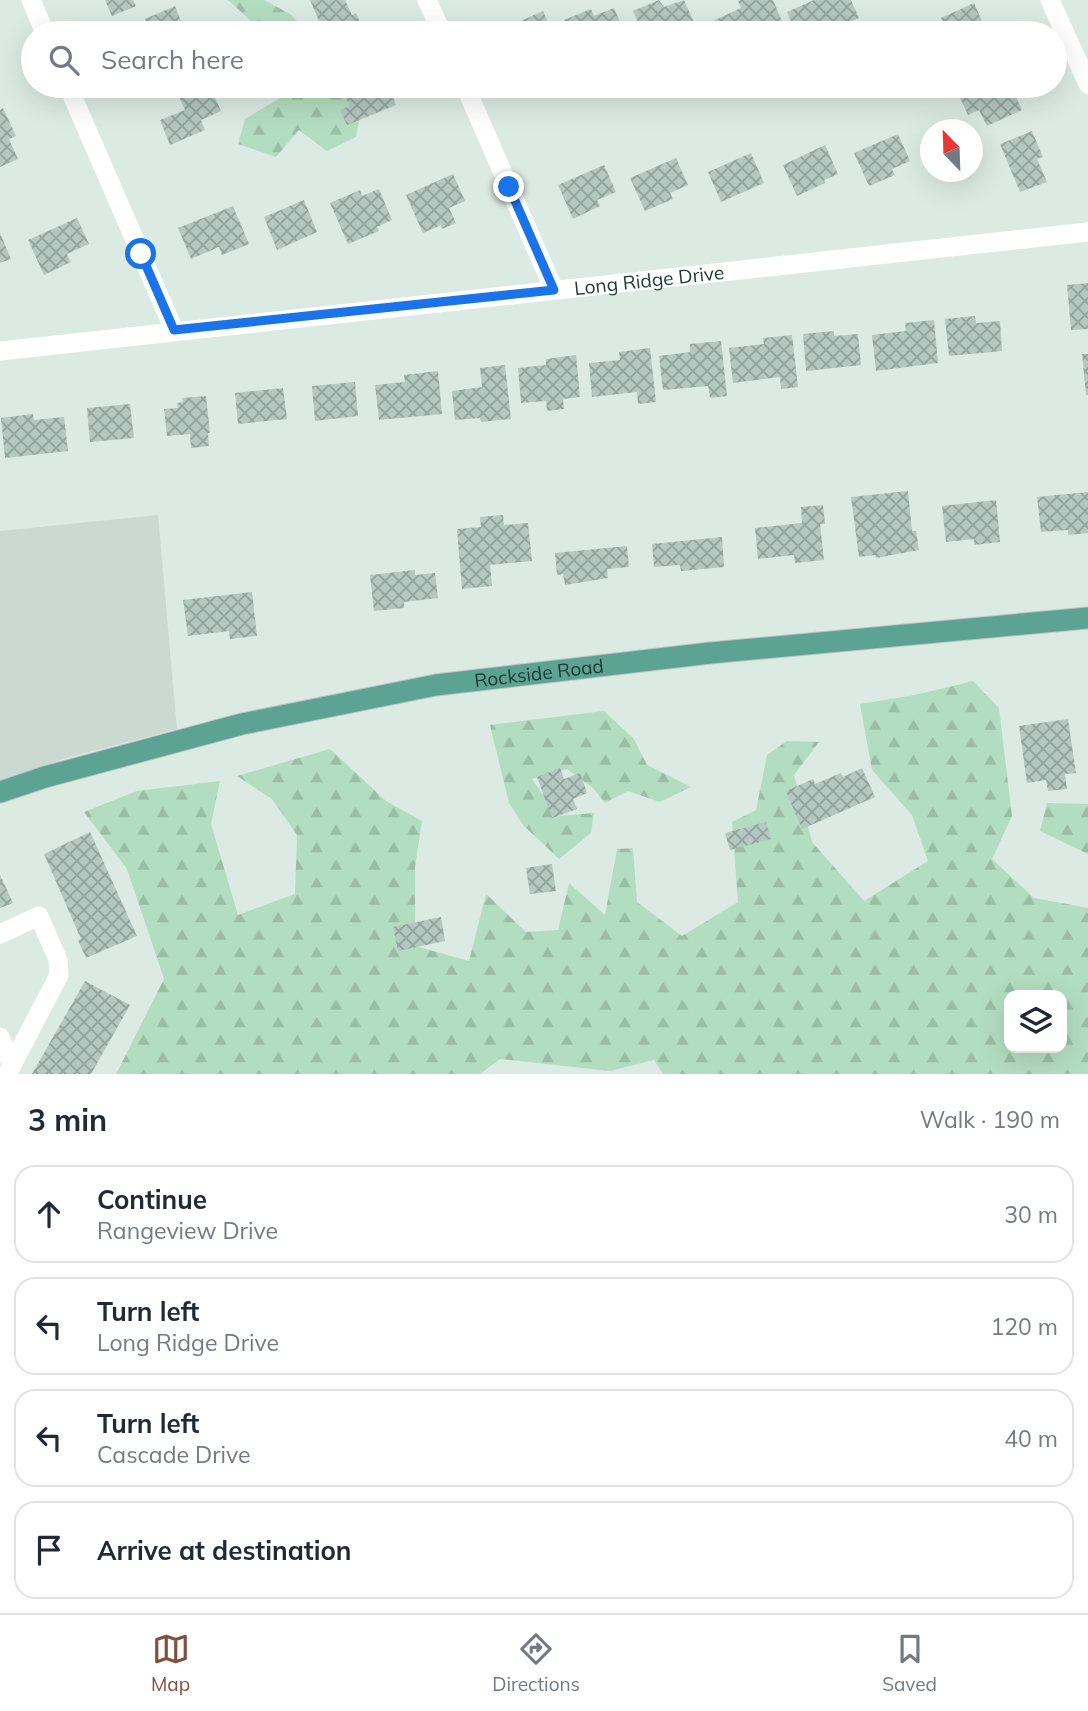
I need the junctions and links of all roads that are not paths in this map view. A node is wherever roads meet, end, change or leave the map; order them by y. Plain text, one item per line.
1 (31, 0) edge
2 (427, 0) edge
3 (1050, 0) edge
4 (40, 21) edge
5 (437, 21) edge
6 (1060, 21) edge
7 (1067, 38) edge
8 (1088, 84) edge
9 (73, 98) edge
10 (470, 98) edge
11 (1088, 232) edge
12 (554, 290) junction
13 (174, 330) junction
14 (0, 351) edge
15 (1088, 618) edge
16 (0, 792) edge
17 (0, 934) edge
18 (0, 1037) edge
19 (10, 1070) edge

1 - 4 street
2 - 5 street
3 - 6 street
7 - 8 street
9 - 13 street
10 - 12 street
11 - 12 street, Long Ridge Drive
12 - 13 street, Long Ridge Drive
13 - 14 street, Long Ridge Drive
15 - 16 main road, Rockside Road
17 - 19 street
18 - 19 street

